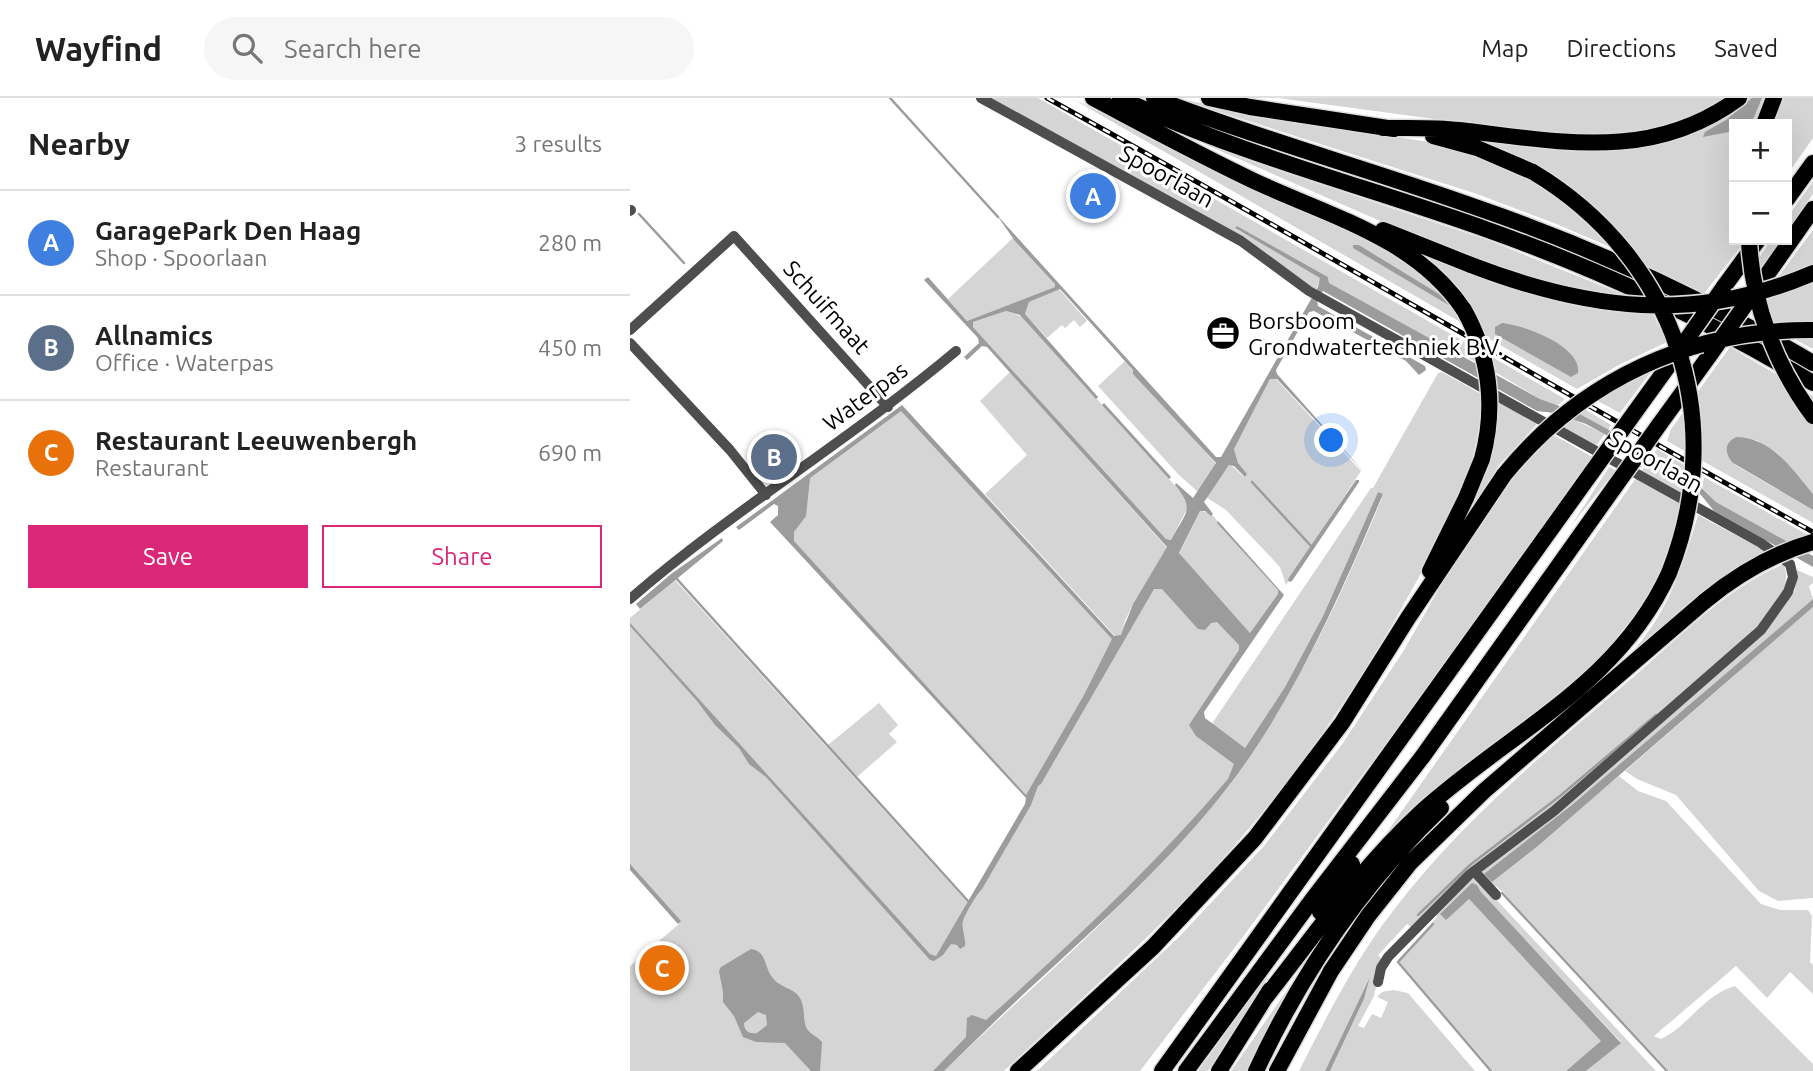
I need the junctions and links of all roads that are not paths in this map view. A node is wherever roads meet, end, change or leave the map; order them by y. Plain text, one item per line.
1 (981, 98) edge
2 (1093, 98) edge
3 (1120, 98) edge
4 (1154, 98) edge
5 (1209, 98) edge
6 (1739, 98) edge
7 (1774, 98) edge
8 (1767, 119) edge
9 (1383, 128) junction
10 (1813, 163) edge
11 (1792, 192) edge
12 (1291, 198) junction
13 (1813, 209) edge
14 (1750, 245) edge
15 (1754, 245) edge
16 (1813, 273) edge
17 (630, 330) edge
18 (1813, 330) edge
19 (630, 343) edge
20 (956, 351) dead end
21 (1813, 363) edge
22 (1813, 383) edge
23 (888, 407) junction
24 (1813, 416) edge
25 (766, 495) junction
26 (1813, 542) edge
27 (630, 599) edge
28 (1408, 618) junction
29 (1510, 742) junction
30 (1423, 757) junction
31 (1474, 871) junction
32 (1496, 895) dead end
33 (1378, 982) dead end
34 (1212, 998) junction
35 (1265, 998) junction
36 (1309, 1009) junction
37 (1018, 1071) edge
38 (1151, 1071) edge
39 (1162, 1071) edge
40 (1186, 1071) edge
41 (1219, 1071) edge
42 (1256, 1071) edge
43 (1277, 1071) edge
44 (1286, 1071) edge

1 - 31 street, Spoorlaan
2 - 12 highway
3 - 22 highway
4 - 21 highway
5 - 9 highway
6 - 9 highway
7 - 8 highway
9 - 29 highway, bridge
10 - 11 highway
12 - 16 highway, bridge
12 - 28 highway, bridge
13 - 30 highway, bridge
14 - 24 highway, bridge
15 - 34 highway, bridge
17 - 23 street, Schuifmaat
18 - 28 highway, bridge
19 - 25 street
20 - 23 street, Waterpas
23 - 25 street, Waterpas
25 - 27 street, Waterpas
26 - 36 highway, bridge
28 - 37 highway
29 - 35 highway
29 - 42 highway
30 - 35 highway
30 - 40 highway
31 - 32 street
31 - 33 street, Spoorlaan
34 - 38 highway
34 - 39 highway
35 - 41 highway
36 - 43 highway
36 - 44 highway

